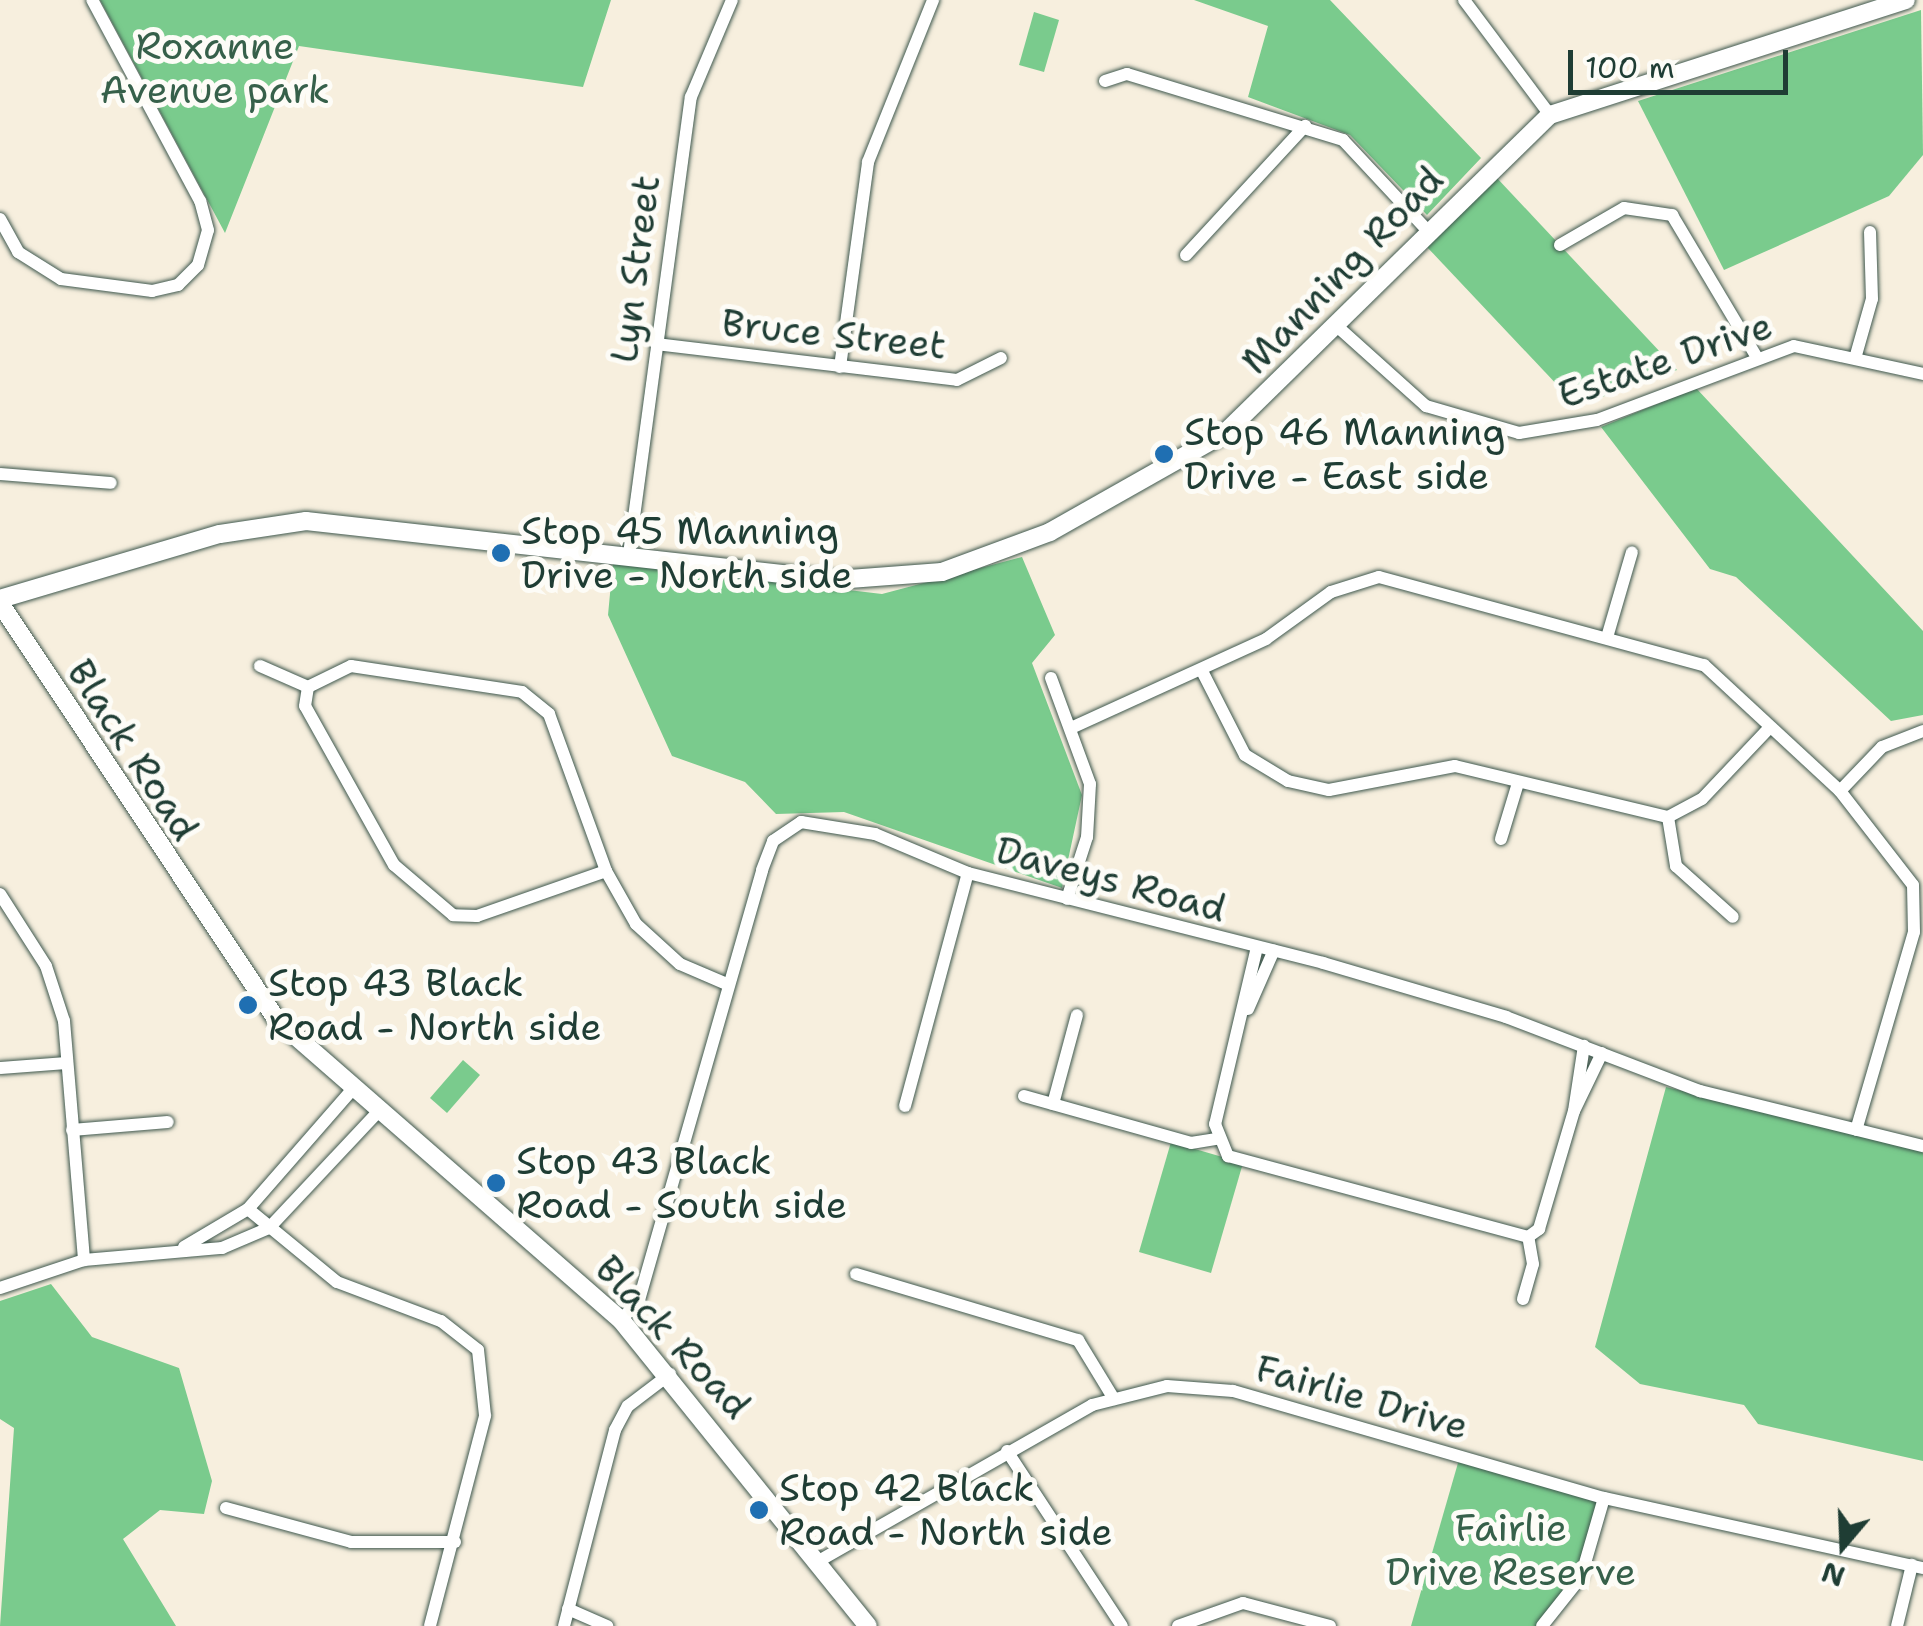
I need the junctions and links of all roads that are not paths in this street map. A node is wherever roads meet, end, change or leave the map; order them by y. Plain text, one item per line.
1 (92, 0) edge
2 (933, 0) edge
3 (1464, 0) edge
4 (1906, 0) edge
5 (728, 1) edge
6 (1105, 81) dead end
7 (1550, 115) junction
8 (1305, 126) junction
9 (0, 219) edge
10 (1427, 230) junction
11 (1870, 232) dead end
12 (1560, 245) dead end
13 (1186, 255) dead end
14 (1339, 328) junction
15 (656, 344) junction
16 (1856, 355) junction
17 (1756, 356) junction
18 (1001, 358) dead end
19 (840, 367) junction
20 (1923, 374) edge
21 (0, 474) edge
22 (111, 483) dead end
23 (1632, 552) dead end
24 (629, 554) junction
25 (0, 601) edge
26 (1608, 634) junction
27 (260, 666) dead end
28 (1202, 671) junction
29 (1051, 678) dead end
30 (308, 688) junction
31 (1770, 727) junction
32 (1071, 728) junction
33 (1923, 731) edge
34 (1518, 783) junction
35 (1840, 791) junction
36 (1668, 817) junction
37 (1501, 839) dead end
38 (606, 871) junction
39 (968, 873) junction
40 (0, 894) edge
41 (1067, 899) junction
42 (1733, 917) dead end
43 (1257, 947) junction
44 (1274, 950) junction
45 (729, 985) junction
46 (1248, 1010) junction
47 (1077, 1015) dead end
48 (1584, 1046) junction
49 (1602, 1053) junction
50 (67, 1063) junction
51 (0, 1068) edge
52 (350, 1092) junction
53 (1024, 1096) dead end
54 (1053, 1104) junction
55 (905, 1106) dead end
56 (1574, 1111) junction
57 (376, 1114) junction
58 (168, 1122) dead end
59 (72, 1130) junction
60 (1856, 1130) junction
61 (1217, 1139) junction
62 (1923, 1146) edge
63 (248, 1209) junction
64 (269, 1228) junction
65 (1528, 1237) junction
66 (173, 1252) junction
67 (84, 1260) junction
68 (856, 1274) dead end
69 (0, 1288) edge
70 (1524, 1299) dead end
71 (621, 1320) junction
72 (670, 1374) junction
73 (1114, 1399) junction
74 (1007, 1451) junction
75 (1604, 1498) junction
76 (226, 1508) dead end
77 (454, 1542) junction
78 (816, 1562) junction
79 (1918, 1567) edge
80 (568, 1610) junction
81 (430, 1626) edge
82 (564, 1626) edge
83 (607, 1626) edge
84 (868, 1626) edge
85 (1122, 1626) edge
86 (1178, 1626) edge
87 (1330, 1626) edge
88 (1542, 1626) edge
89 (1897, 1626) edge

1 - 9 street
2 - 19 street
3 - 7 street
4 - 7 street, Manning Road
5 - 15 street, Lyn Street
6 - 8 street
7 - 10 street, Manning Road
8 - 10 street
8 - 13 street
10 - 14 street, Manning Road
11 - 16 street
12 - 17 street
14 - 17 street, Estate Drive
14 - 24 street, Manning Road
15 - 19 street, Bruce Street
15 - 24 street, Lyn Street
16 - 17 street, Estate Drive
16 - 20 street, Estate Drive
18 - 19 street, Bruce Street
21 - 22 street
23 - 26 street
24 - 25 street, Manning Road
25 - 52 street, Black Road
26 - 28 street
26 - 31 street
27 - 30 street
28 - 32 street
28 - 34 street
29 - 32 street
30 - 38 street
30 - 38 street
31 - 35 street
31 - 36 street
32 - 41 street
33 - 35 street
34 - 36 street
34 - 37 street
35 - 60 street
36 - 42 street
38 - 45 street
39 - 41 street, Daveys Road
39 - 45 street, Daveys Road
39 - 55 street
40 - 50 street
41 - 43 street, Daveys Road
43 - 44 street, Daveys Road
43 - 46 street
44 - 46 street
44 - 48 street, Daveys Road
45 - 71 street, Daveys Road
46 - 61 street
47 - 54 street
48 - 49 street, Daveys Road
48 - 56 street
49 - 56 street
49 - 60 street, Daveys Road
50 - 51 street
50 - 59 street
52 - 57 street, Black Road
52 - 63 street
53 - 54 street
54 - 61 street
56 - 65 street
57 - 64 street
57 - 71 street, Black Road
58 - 59 street
59 - 67 street
60 - 62 street, Daveys Road
61 - 65 street
63 - 64 street
63 - 66 street
64 - 66 street
64 - 77 street
65 - 70 street
66 - 67 street
67 - 69 street
68 - 73 street
71 - 72 street, Black Road
72 - 78 street, Black Road
72 - 80 street
73 - 74 street, Fairlie Drive
73 - 75 street, Fairlie Drive
74 - 78 street, Fairlie Drive
74 - 85 street
75 - 79 street, Fairlie Drive
75 - 88 street
76 - 77 street
77 - 81 street
78 - 84 street, Black Road
79 - 89 street
80 - 82 street
80 - 83 street
86 - 87 street

